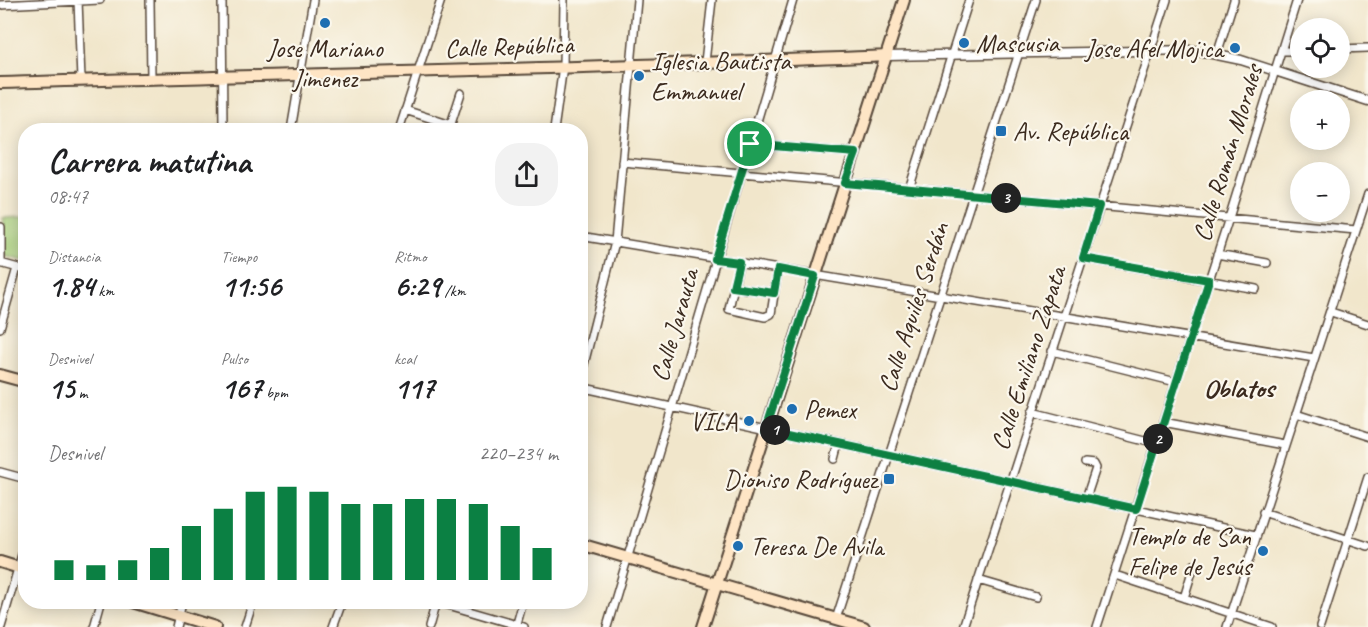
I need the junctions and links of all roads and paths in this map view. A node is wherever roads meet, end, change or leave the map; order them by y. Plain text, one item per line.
1 (100, 0) edge
2 (150, 0) edge
3 (222, 0) edge
4 (313, 0) edge
5 (441, 0) edge
6 (564, 0) edge
7 (637, 0) edge
8 (712, 0) edge
9 (793, 0) edge
10 (904, 0) edge
11 (969, 0) edge
12 (1036, 0) edge
13 (1167, 0) edge
14 (1234, 0) edge
15 (1297, 0) edge
16 (78, 1) edge
17 (0, 5) edge
18 (1368, 48) edge
19 (1350, 49) edge
20 (1151, 50) junction
21 (1281, 51) junction
22 (1290, 51) edge
23 (1020, 53) junction
24 (1217, 54) junction
25 (951, 55) junction
26 (888, 56) junction
27 (775, 60) junction
28 (705, 62) junction
29 (631, 64) junction
30 (563, 66) junction
31 (1275, 70) junction
32 (418, 72) junction
33 (302, 73) junction
34 (223, 76) junction
35 (152, 78) junction
36 (81, 80) junction
37 (0, 83) edge
38 (461, 93) dead end
39 (1368, 100) edge
40 (405, 110) junction
41 (222, 123) edge
42 (292, 123) edge
43 (401, 123) edge
44 (438, 123) edge
45 (452, 123) edge
46 (555, 123) edge
47 (750, 144) junction
48 (856, 153) junction
49 (622, 162) junction
50 (741, 173) junction
51 (845, 183) junction
52 (909, 189) junction
53 (1368, 194) edge
54 (973, 195) junction
55 (1099, 206) junction
56 (1365, 212) edge
57 (1229, 219) junction
58 (1, 227) edge
59 (1356, 230) junction
60 (588, 237) edge
61 (615, 242) junction
62 (1217, 254) junction
63 (1083, 258) junction
64 (715, 259) junction
65 (739, 262) junction
66 (1267, 263) dead end
67 (1, 264) edge
68 (17, 268) joint
69 (778, 269) junction
70 (815, 276) junction
71 (1209, 280) junction
72 (733, 287) junction
73 (1256, 289) dead end
74 (774, 293) junction
75 (940, 297) junction
76 (1330, 312) junction
77 (1063, 317) junction
78 (1368, 324) edge
79 (0, 328) edge
80 (1189, 339) junction
81 (588, 348) edge
82 (1052, 351) junction
83 (1314, 358) junction
84 (0, 375) edge
85 (18, 380) edge
86 (1176, 382) junction
87 (588, 389) edge
88 (672, 407) junction
89 (1032, 412) junction
90 (1296, 414) junction
91 (1163, 422) junction
92 (766, 428) junction
93 (1368, 437) edge
94 (839, 444) junction
95 (1157, 444) junction
96 (1285, 445) junction
97 (889, 455) junction
98 (835, 459) dead end
99 (1085, 464) dead end
100 (0, 472) edge
101 (18, 477) edge
102 (1368, 477) edge
103 (1010, 481) junction
104 (1086, 498) junction
105 (1136, 509) junction
106 (1263, 512) junction
107 (1255, 535) junction
108 (1348, 539) junction
109 (588, 546) edge
110 (1368, 546) edge
111 (628, 558) junction
112 (0, 562) edge
113 (1194, 565) dead end
114 (18, 568) edge
115 (1114, 575) junction
116 (18, 580) edge
117 (978, 580) junction
118 (717, 584) junction
119 (1036, 597) dead end
120 (1184, 598) junction
121 (99, 609) edge
122 (156, 609) edge
123 (180, 609) edge
124 (251, 609) edge
125 (339, 609) edge
126 (435, 609) edge
127 (461, 609) edge
128 (522, 609) edge
129 (1231, 614) junction
130 (178, 616) junction
131 (834, 623) edge
132 (519, 626) edge
133 (1, 627) edge
134 (94, 627) edge
135 (176, 627) edge
136 (215, 627) edge
137 (245, 627) edge
138 (333, 627) edge
139 (429, 627) edge
140 (607, 627) edge
141 (703, 627) edge
142 (864, 627) edge
143 (963, 627) edge
144 (1097, 627) edge
145 (1227, 627) edge
146 (1272, 627) edge
147 (1320, 627) edge

1 - 16 street
2 - 35 street
3 - 34 street
4 - 33 street
5 - 32 street
6 - 30 street
7 - 29 street
8 - 28 street
9 - 27 street, Calle Jarauta
10 - 26 main road
11 - 25 street
12 - 23 street, Calle Aquiles Serdán
13 - 20 street, Calle Emiliano Zapata
14 - 24 street
15 - 21 street, Calle Román Morales
16 - 17 street
16 - 36 street
18 - 19 street
20 - 23 street, Calle República
20 - 24 street, Calle República
20 - 55 street, Calle Emiliano Zapata
21 - 22 street
21 - 31 street, Calle Román Morales
23 - 25 street, Calle República
23 - 54 street, Calle Aquiles Serdán
24 - 31 street, Calle República
25 - 26 street, Calle República
25 - 52 street
26 - 27 main road, Calle República
26 - 48 main road
27 - 28 main road, Calle República
27 - 47 street, Calle Jarauta
28 - 29 main road, Calle República
29 - 30 main road, Calle República
29 - 49 street
30 - 32 main road, Calle República
30 - 46 street
31 - 39 street, Calle República
31 - 57 street, Calle Román Morales
32 - 33 main road, Calle República
32 - 40 street
33 - 34 main road, Calle República
33 - 42 street
34 - 35 main road, Calle República
34 - 41 street
35 - 36 main road, Calle República
36 - 37 main road, Calle República
38 - 45 street
40 - 43 street
40 - 44 street
47 - 48 street
47 - 50 street, Calle Jarauta
48 - 51 main road
49 - 50 street
49 - 61 street
50 - 51 street
50 - 64 street, Calle Jarauta
51 - 52 street
51 - 70 main road
52 - 54 street
53 - 56 street
54 - 55 street
54 - 75 street, Calle Aquiles Serdán
55 - 57 street
55 - 63 street, Calle Emiliano Zapata
56 - 59 street
57 - 59 street
57 - 62 street, Calle Román Morales
58 - 67 street
59 - 76 street
60 - 61 street
61 - 64 street
61 - 81 street
62 - 66 street
62 - 71 street, Calle Román Morales
63 - 71 street
63 - 77 street, Calle Emiliano Zapata
64 - 65 street
64 - 88 street, Calle Jarauta
65 - 69 street
65 - 72 street
67 - 68 street
68 - 79 street
69 - 70 street
69 - 74 street
70 - 75 street
70 - 92 main road
71 - 73 street
71 - 80 street, Calle Román Morales
72 - 74 street
72 - 74 street
75 - 77 street
75 - 97 street, Calle Aquiles Serdán
76 - 78 street
76 - 83 street
77 - 80 street
77 - 82 street, Calle Emiliano Zapata
80 - 83 street
80 - 86 street, Calle Román Morales
82 - 86 street
82 - 89 street, Calle Emiliano Zapata
83 - 90 street
84 - 85 main road
86 - 91 street, Calle Román Morales
87 - 88 street
88 - 92 street
88 - 111 street, Calle Jarauta
89 - 95 street
89 - 103 street, Calle Emiliano Zapata
90 - 93 street
90 - 96 street
91 - 95 street, Calle Román Morales
91 - 96 street
92 - 94 street
92 - 118 main road
94 - 97 street
94 - 98 street
95 - 105 street, Calle Román Morales
96 - 106 street
97 - 103 street
97 - 131 street, Calle Aquiles Serdán
99 - 104 street
100 - 101 street
102 - 108 street
103 - 104 street
103 - 117 street, Calle Emiliano Zapata
104 - 105 street
105 - 107 street
105 - 115 street, Calle Román Morales
106 - 107 street
106 - 108 street
107 - 129 street
108 - 110 street
108 - 147 street
109 - 111 main road
111 - 118 main road
111 - 140 street, Calle Jarauta
112 - 114 main road
113 - 120 street
115 - 120 street
115 - 144 street, Calle Román Morales
116 - 133 street
117 - 119 street
117 - 143 street, Calle Emiliano Zapata
118 - 131 main road
118 - 141 main road
120 - 129 street
121 - 134 street
122 - 130 main road
123 - 130 street
124 - 137 street
125 - 138 street
126 - 139 street
127 - 132 street
128 - 132 street
129 - 145 street
129 - 146 street
130 - 135 street
130 - 136 main road
131 - 142 main road

